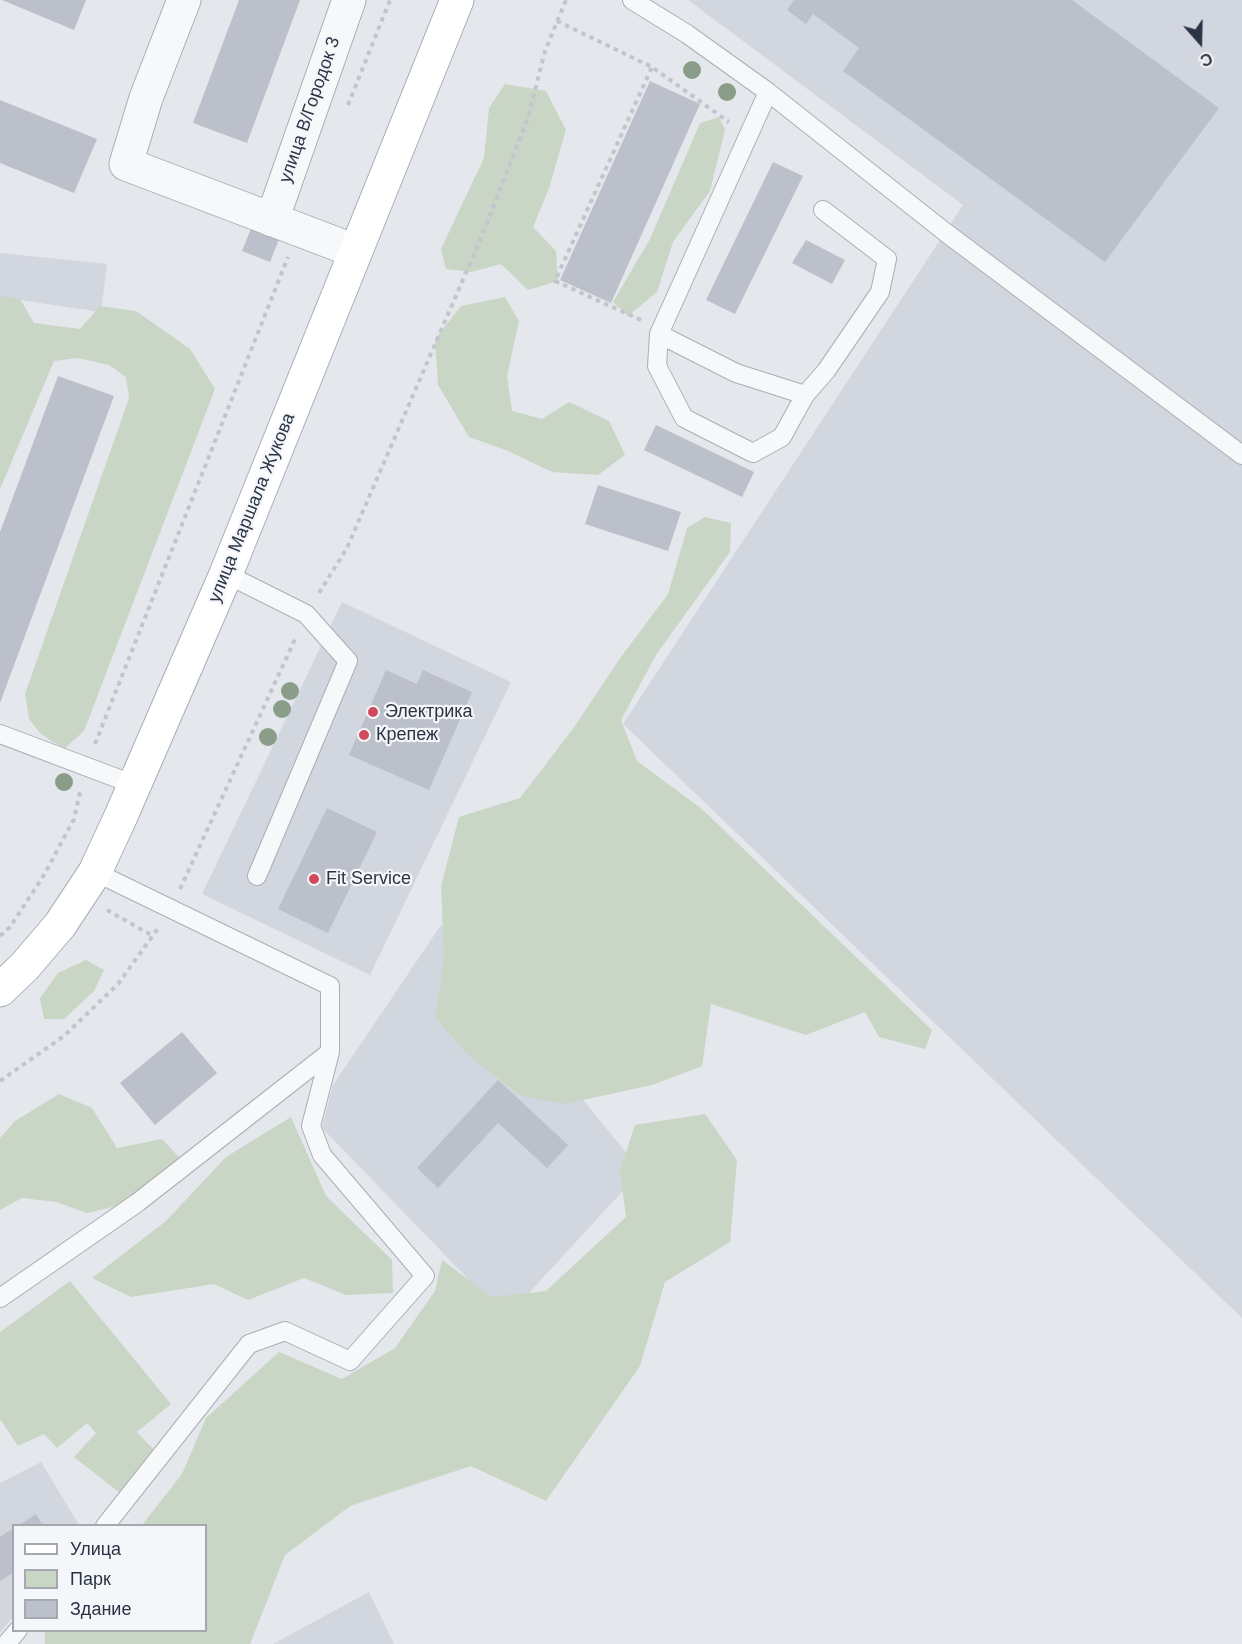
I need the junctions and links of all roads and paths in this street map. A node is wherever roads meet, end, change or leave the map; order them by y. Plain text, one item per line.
1 (184, 0) edge
2 (349, 0) edge
3 (390, 0) edge
4 (457, 0) edge
5 (566, 0) edge
6 (632, 0) edge
7 (557, 21) junction
8 (652, 67) junction
9 (768, 92) junction
10 (346, 111) dead end
11 (749, 135) junction
12 (823, 210) dead end
13 (272, 220) junction
14 (355, 251) junction
15 (289, 256) dead end
16 (661, 331) junction
17 (805, 395) junction
18 (1242, 456) edge
19 (226, 574) junction
20 (306, 614) junction
21 (0, 734) edge
22 (86, 767) junction
23 (135, 785) junction
24 (95, 872) junction
25 (257, 876) dead end
26 (99, 905) dead end
27 (171, 910) junction
28 (0, 936) edge
29 (153, 936) junction
30 (0, 990) edge
31 (330, 1052) junction
32 (0, 1081) edge
33 (0, 1298) edge
34 (107, 1524) edge
35 (16, 1632) edge
36 (6, 1644) edge

1 - 13 street
2 - 13 street, улица В/Городок 3
3 - 10 path
4 - 14 main road, улица Маршала Жукова
5 - 7 path
6 - 9 lane
7 - 8 path
7 - 20 path
8 - 11 path
8 - 16 path
9 - 11 lane
9 - 18 lane
11 - 16 lane
12 - 17 lane
13 - 14 street
14 - 19 main road, улица Маршала Жукова
15 - 22 path
16 - 17 lane
16 - 17 lane
19 - 20 lane
19 - 23 main road, улица Маршала Жукова
20 - 25 lane
20 - 27 path
21 - 22 lane
22 - 23 lane
22 - 28 path
23 - 24 main road, улица Маршала Жукова
24 - 27 lane
24 - 30 main road, улица Маршала Жукова
26 - 29 path
27 - 29 path
27 - 31 lane
29 - 32 path
31 - 33 lane
31 - 34 lane
35 - 36 lane

